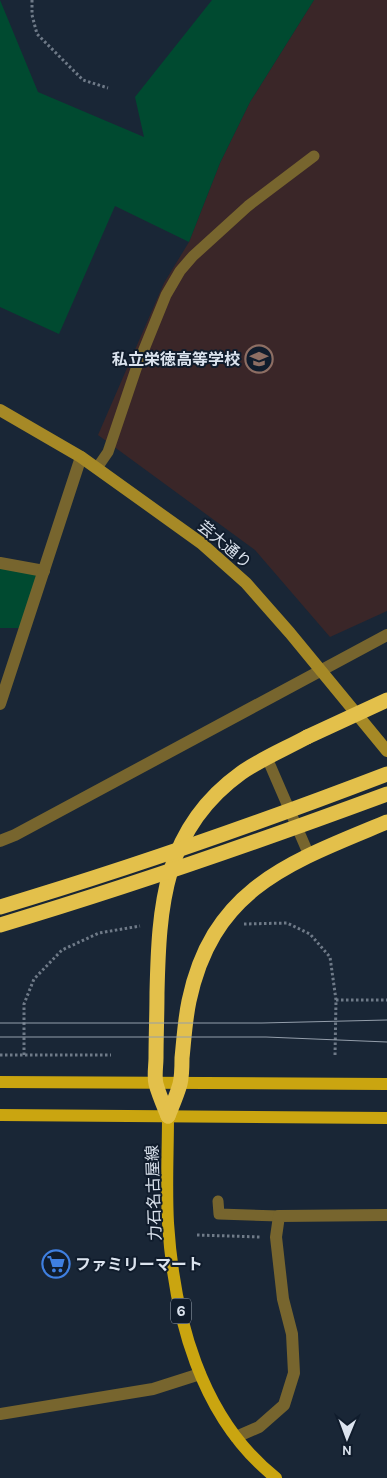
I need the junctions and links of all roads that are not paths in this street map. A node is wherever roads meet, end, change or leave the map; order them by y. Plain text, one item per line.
1 (314, 156) dead end
2 (0, 410) edge
3 (81, 457) junction
4 (97, 468) junction
5 (0, 563) edge
6 (44, 571) junction
7 (387, 635) edge
8 (321, 672) junction
9 (387, 700) edge
10 (0, 704) edge
11 (387, 751) edge
12 (267, 758) junction
13 (387, 774) edge
14 (387, 794) edge
15 (386, 823) edge
16 (0, 841) edge
17 (309, 855) junction
18 (0, 907) edge
19 (0, 925) edge
20 (0, 1082) edge
21 (156, 1083) junction
22 (180, 1084) junction
23 (387, 1084) edge
24 (0, 1115) edge
25 (168, 1116) junction
26 (387, 1118) edge
27 (218, 1201) dead end
28 (387, 1215) edge
29 (279, 1216) junction
30 (200, 1374) junction
31 (0, 1414) edge
32 (236, 1437) junction
33 (276, 1478) edge

1 - 4 lane
2 - 3 street, 芸大通り
3 - 4 street, 芸大通り
3 - 6 street
4 - 8 street, 芸大通り
5 - 6 street
6 - 10 street
7 - 8 street
8 - 11 street, 芸大通り
8 - 16 street
9 - 12 highway, bridge
12 - 17 lane
12 - 21 highway
13 - 18 highway, bridge
14 - 19 highway, bridge
15 - 17 highway
17 - 22 highway
20 - 21 main road
21 - 22 main road
21 - 25 highway
22 - 23 main road
22 - 25 highway
24 - 25 main road
25 - 26 main road
25 - 30 main road, 力石名古屋線 / 6
27 - 29 lane
28 - 29 street
29 - 32 street
30 - 31 street
30 - 32 main road, 力石名古屋線 / 6
32 - 33 main road, 力石名古屋線 / 6

